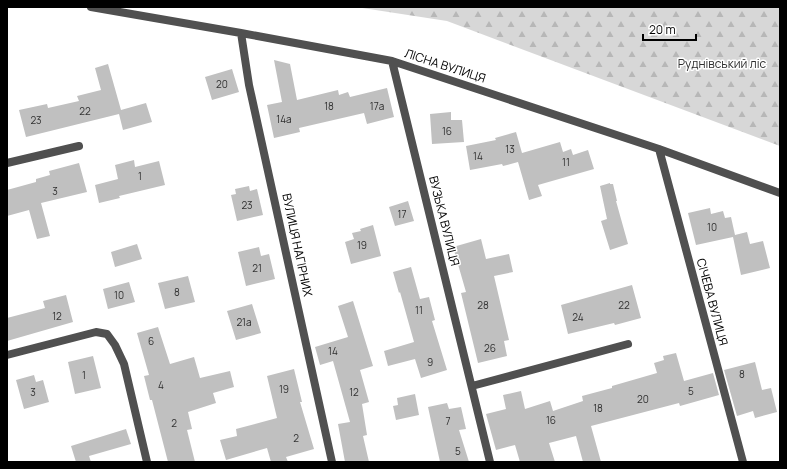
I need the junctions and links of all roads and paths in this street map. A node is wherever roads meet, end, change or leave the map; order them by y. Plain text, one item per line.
1 (91, 7) edge
2 (241, 33) junction
3 (392, 61) junction
4 (79, 146) dead end
5 (658, 149) junction
6 (7, 163) edge
7 (780, 192) edge
8 (628, 344) dead end
9 (7, 355) edge
10 (472, 386) junction
11 (147, 462) edge
12 (332, 462) edge
13 (490, 462) edge
14 (743, 462) edge

1 - 2 street, ЛІСНА ВУЛИЦЯ
2 - 3 street, ЛІСНА ВУЛИЦЯ
2 - 12 street, ВУЛИЦЯ НАГІРНИХ
3 - 5 street, ЛІСНА ВУЛИЦЯ
3 - 10 street, ВУЗЬКА ВУЛИЦЯ
4 - 6 street
5 - 7 street, ЛІСНА ВУЛИЦЯ
5 - 14 street, СІЧЕВА ВУЛИЦЯ
8 - 10 street
9 - 11 street
10 - 13 street, ВУЗЬКА ВУЛИЦЯ

